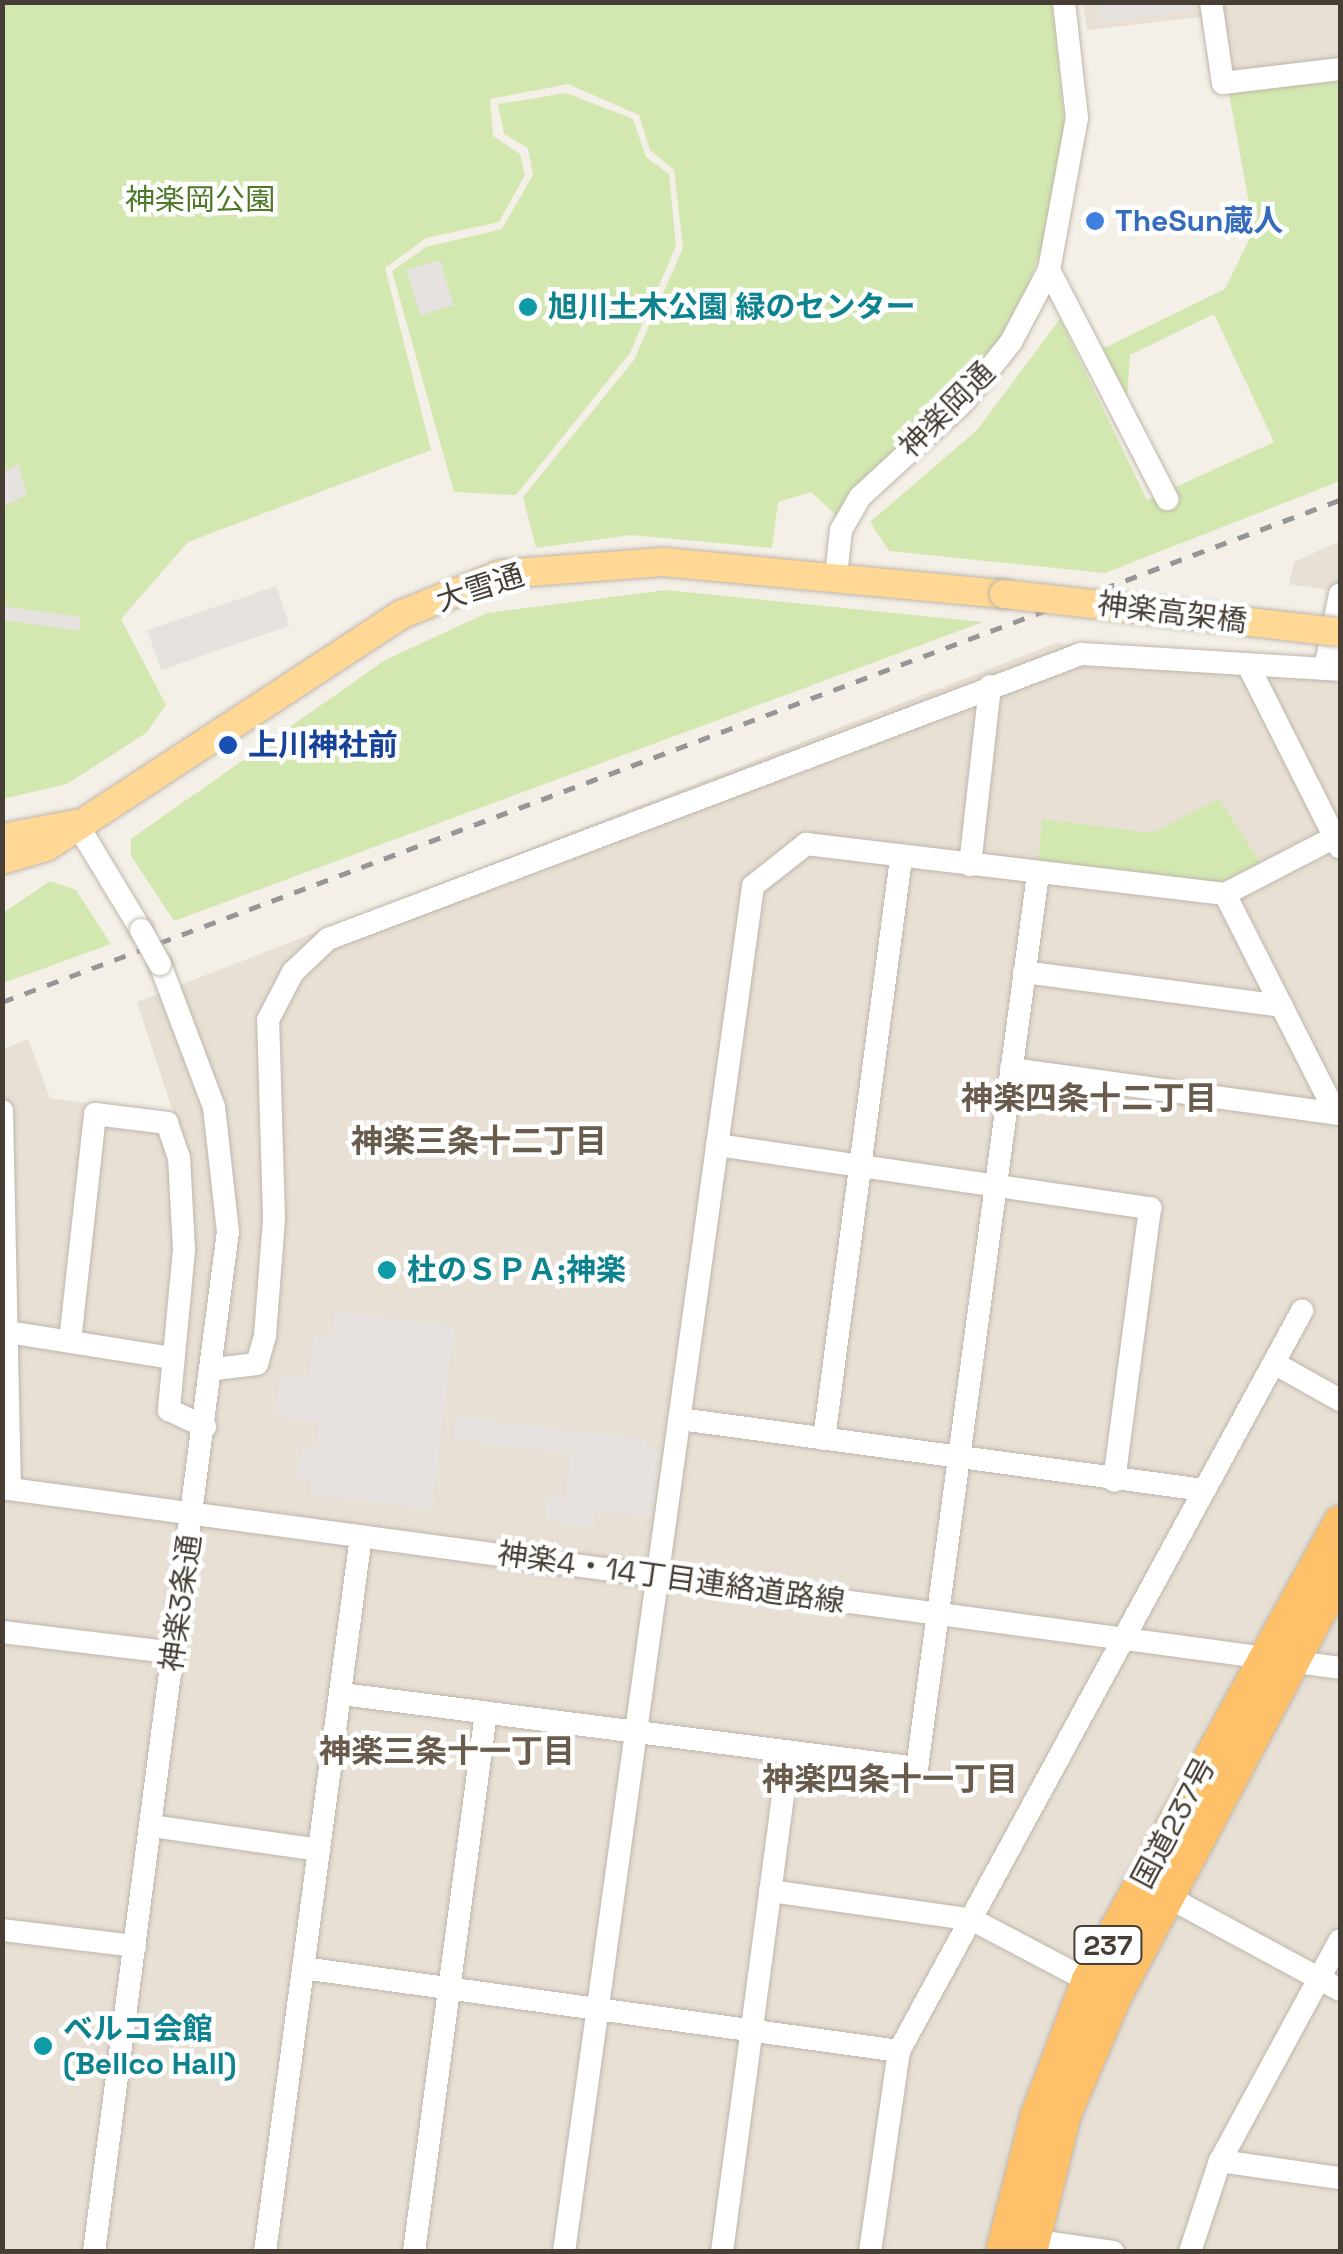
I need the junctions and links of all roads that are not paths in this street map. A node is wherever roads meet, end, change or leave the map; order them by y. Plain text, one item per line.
1 (1064, 2) edge
2 (1211, 2) edge
3 (1340, 69) edge
4 (1049, 270) junction
5 (1167, 499) dead end
6 (836, 576) junction
7 (1004, 594) joint
8 (1340, 594) edge
9 (1340, 632) edge
10 (1250, 669) junction
11 (1333, 669) edge
12 (990, 686) junction
13 (1340, 794) edge
14 (1319, 805) junction
15 (77, 824) junction
16 (2, 838) edge
17 (1338, 843) edge
18 (901, 858) junction
19 (2, 860) edge
20 (970, 865) junction
21 (1038, 874) junction
22 (1225, 894) junction
23 (1024, 972) junction
24 (1282, 1006) junction
25 (1011, 1070) junction
26 (2, 1111) edge
27 (1338, 1114) edge
28 (717, 1146) junction
29 (862, 1166) junction
30 (995, 1183) junction
31 (1302, 1311) dead end
32 (6, 1332) edge
33 (70, 1342) junction
34 (173, 1358) junction
35 (1274, 1363) junction
36 (215, 1369) junction
37 (1340, 1400) edge
38 (680, 1418) junction
39 (205, 1427) junction
40 (824, 1438) junction
41 (958, 1458) junction
42 (1114, 1481) junction
43 (6, 1489) edge
44 (1204, 1490) junction
45 (194, 1514) junction
46 (1340, 1522) edge
47 (361, 1536) junction
48 (1340, 1572) edge
49 (658, 1576) junction
50 (937, 1614) junction
51 (2, 1632) edge
52 (1122, 1639) junction
53 (175, 1654) junction
54 (1276, 1660) junction
55 (1340, 1668) edge
56 (342, 1694) junction
57 (486, 1713) junction
58 (636, 1733) junction
59 (789, 1751) junction
60 (151, 1826) junction
61 (319, 1850) junction
62 (770, 1891) junction
63 (1156, 1891) junction
64 (973, 1920) junction
65 (2, 1930) edge
66 (1340, 1940) edge
67 (135, 1946) junction
68 (304, 1968) junction
69 (1319, 1978) junction
70 (1102, 1988) junction
71 (447, 1990) junction
72 (1340, 1990) edge
73 (598, 2010) junction
74 (752, 2028) junction
75 (898, 2051) junction
76 (1220, 2161) junction
77 (1340, 2178) edge
78 (1018, 2245) edge
79 (94, 2252) edge
80 (265, 2252) edge
81 (414, 2252) edge
82 (564, 2252) edge
83 (722, 2252) edge
84 (870, 2252) edge
85 (1113, 2252) edge
86 (1190, 2252) edge

1 - 4 street, 神楽岡通
2 - 3 street
4 - 5 street
4 - 6 street, 神楽岡通
6 - 7 main road, 大雪通
6 - 15 main road, 大雪通
7 - 9 main road, 神楽高架橋, bridge
8 - 11 street
10 - 11 street
10 - 12 street
10 - 14 street
12 - 20 street
12 - 36 street
13 - 14 street
14 - 17 street
15 - 16 main road, 大雪通
15 - 19 main road, 大雪通
15 - 36 street, 神楽3条通, bridge
17 - 22 street
18 - 20 street
18 - 28 street
18 - 29 street
20 - 21 street
21 - 22 street
21 - 23 street
22 - 24 street
23 - 24 street
23 - 25 street
24 - 27 street
25 - 27 street
25 - 30 street
26 - 32 street
28 - 29 street
28 - 38 street
29 - 30 street
29 - 40 street
30 - 41 street
30 - 42 street
31 - 35 street
32 - 33 street
32 - 43 street
33 - 34 street
33 - 34 street
34 - 39 street
35 - 37 street
35 - 44 street
36 - 39 street, 神楽3条通
38 - 40 street
38 - 49 street
39 - 45 street, 神楽3条通
40 - 41 street
41 - 42 street
41 - 50 street
42 - 44 street
43 - 45 street, 神楽4・14丁目連絡道路線
44 - 52 street
45 - 47 street, 神楽4・14丁目連絡道路線
45 - 53 street, 神楽3条通
46 - 54 highway, 国道237号 / 237
47 - 49 street, 神楽4・14丁目連絡道路線
47 - 56 street
48 - 54 highway, 国道237号 / 237
49 - 50 street, 神楽4・14丁目連絡道路線
49 - 58 street
50 - 52 street, 神楽4・14丁目連絡道路線
50 - 59 street
51 - 53 street
52 - 54 street, 神楽4・14丁目連絡道路線
52 - 64 street
53 - 60 street, 神楽3条通
54 - 55 street, 神楽4・14丁目連絡道路線
54 - 63 highway, 国道237号 / 237
56 - 57 street
56 - 61 street
57 - 58 street
57 - 71 street
58 - 59 street
58 - 73 street
59 - 62 street
60 - 61 street
60 - 67 street, 神楽3条通
61 - 68 street
62 - 64 street
62 - 74 street
63 - 69 street
63 - 70 highway, 国道237号 / 237
64 - 70 street
64 - 75 street
65 - 67 street
66 - 69 street
67 - 79 street, 神楽3条通
68 - 71 street
68 - 80 street
69 - 72 street
69 - 76 street
70 - 78 highway, 国道237号 / 237
71 - 73 street
71 - 81 street
73 - 74 street
73 - 82 street
74 - 75 street
74 - 83 street
75 - 84 street
76 - 77 street
76 - 86 street
78 - 85 street

